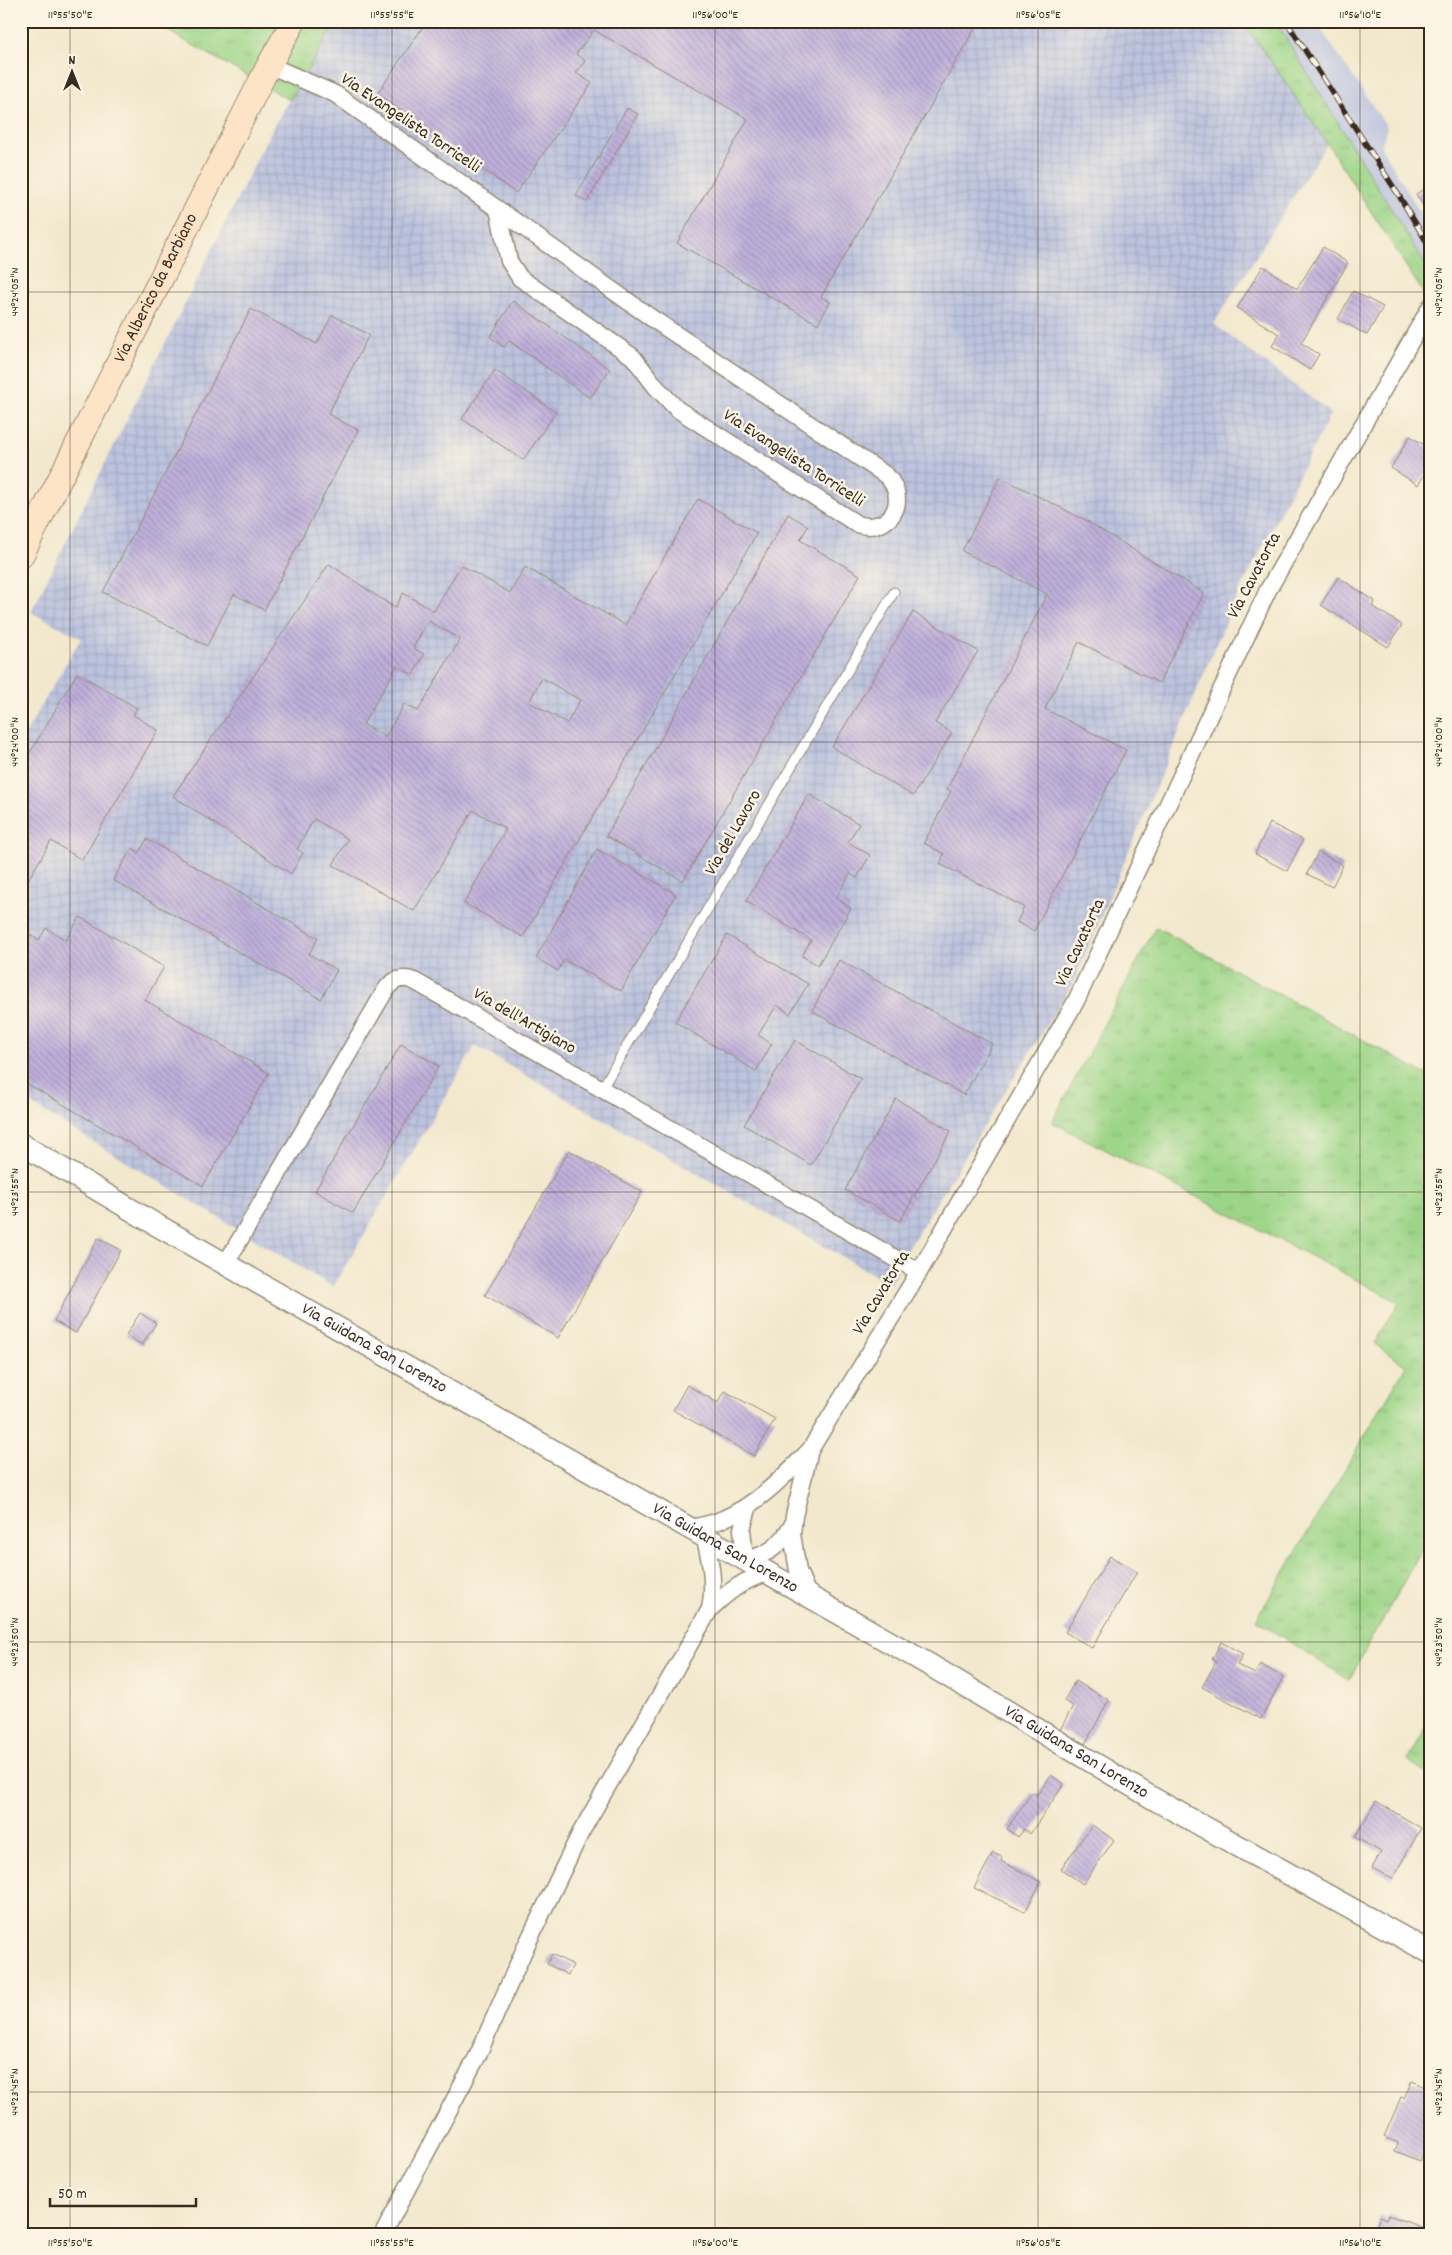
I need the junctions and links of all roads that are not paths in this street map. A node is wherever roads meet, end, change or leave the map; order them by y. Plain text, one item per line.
1 (294, 21) edge
2 (269, 65) junction
3 (498, 210) junction
4 (1431, 306) edge
5 (21, 556) edge
6 (894, 592) dead end
7 (602, 1090) junction
8 (21, 1144) edge
9 (225, 1265) junction
10 (919, 1272) junction
11 (810, 1450) junction
12 (749, 1506) junction
13 (793, 1524) junction
14 (697, 1532) junction
15 (745, 1560) junction
16 (768, 1573) junction
17 (808, 1595) junction
18 (710, 1610) junction
19 (1431, 1953) edge
20 (383, 2234) edge

1 - 2 main road, Via Alberico da Barbiano
2 - 3 street, Via Evangelista Torricelli
2 - 5 main road, Via Alberico da Barbiano
3 - 3 street, Via Evangelista Torricelli
4 - 10 street, Via Cavatorta
6 - 7 lane, Via del Lavoro
7 - 9 street, Via dell'Artigiano
7 - 10 street, Via dell'Artigiano
8 - 9 street, Via Guidana San Lorenzo
9 - 14 street, Via Guidana San Lorenzo
10 - 11 street, Via Cavatorta
11 - 12 street
11 - 13 street, Via Cavatorta
12 - 14 street
12 - 15 street
13 - 15 street
13 - 17 street, Via Cavatorta
14 - 15 street, Via Guidana San Lorenzo
14 - 18 street
15 - 16 street, Via Guidana San Lorenzo
16 - 17 street, Via Guidana San Lorenzo
16 - 18 street
17 - 19 street, Via Guidana San Lorenzo
18 - 20 street

